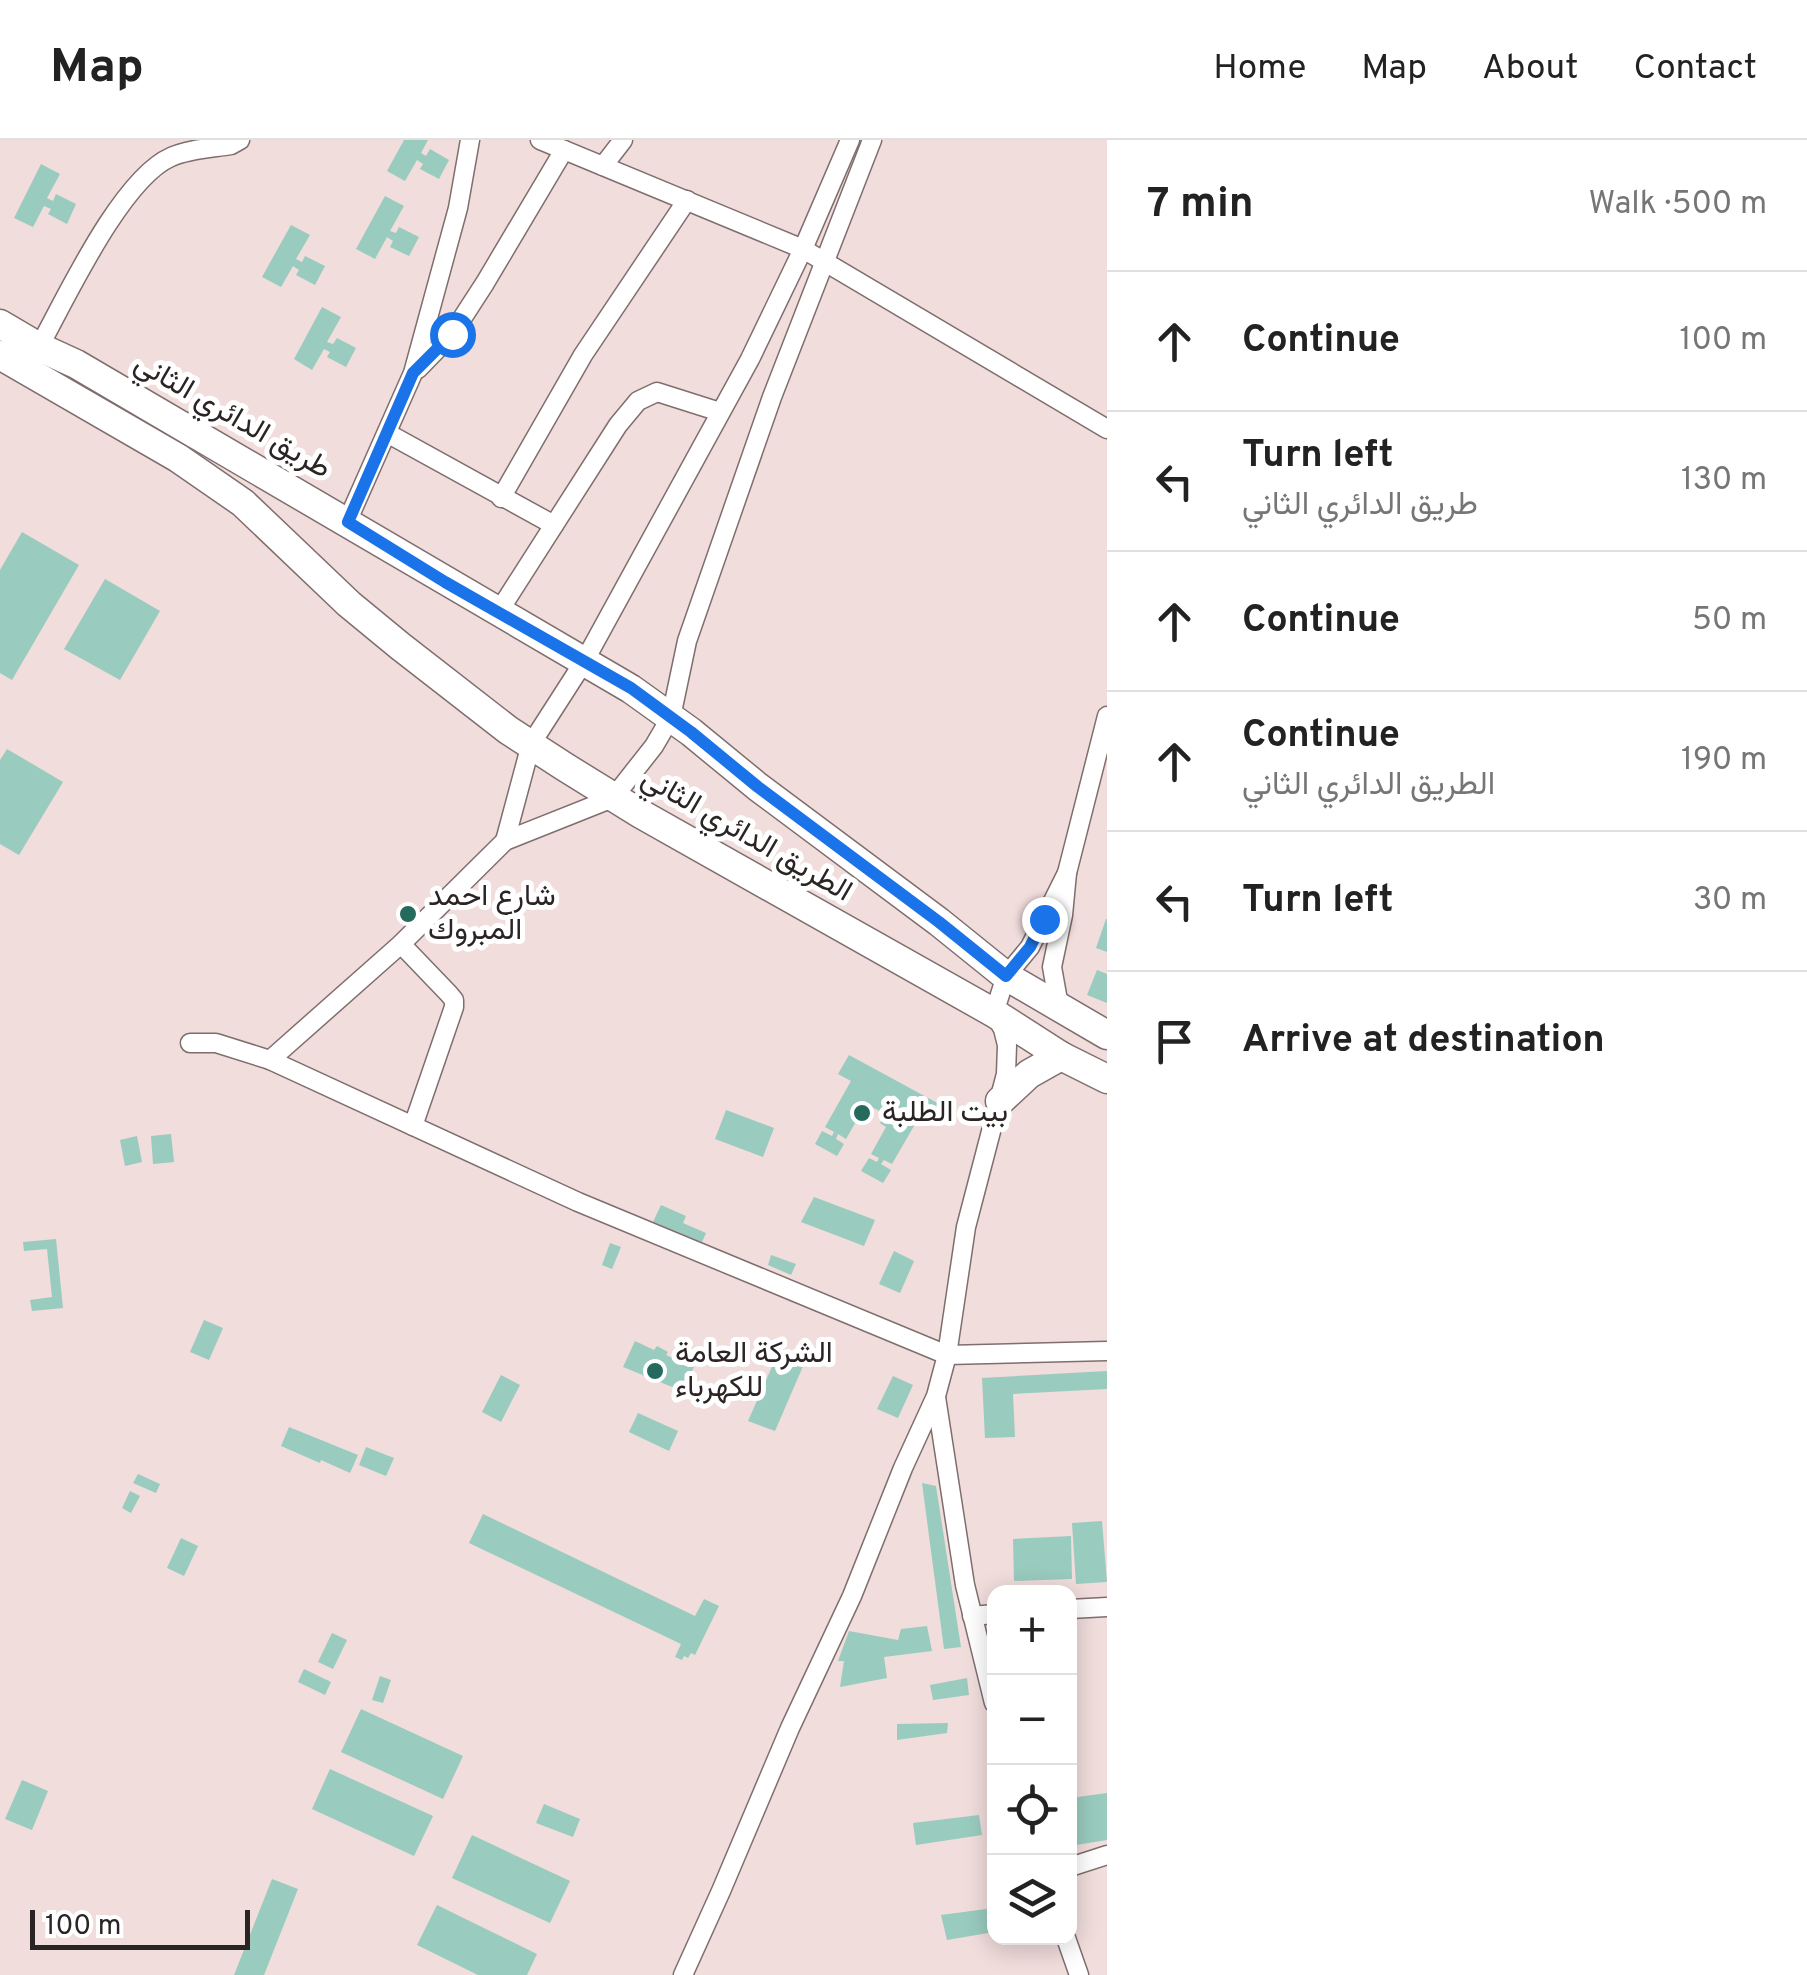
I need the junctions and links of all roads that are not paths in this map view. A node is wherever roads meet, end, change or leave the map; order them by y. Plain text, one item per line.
1 (240, 140) edge
2 (470, 140) edge
3 (540, 140) edge
4 (623, 140) edge
5 (850, 140) edge
6 (872, 140) edge
7 (564, 150) junction
8 (603, 166) junction
9 (686, 200) junction
10 (803, 248) junction
11 (824, 261) junction
12 (0, 324) edge
13 (39, 346) junction
14 (0, 355) edge
15 (413, 373) junction
16 (720, 412) junction
17 (1107, 429) edge
18 (387, 433) junction
19 (501, 498) junction
20 (348, 522) junction
21 (554, 526) junction
22 (498, 611) junction
23 (585, 660) junction
24 (1107, 716) edge
25 (671, 717) junction
26 (531, 744) junction
27 (1098, 782) edge
28 (613, 798) junction
29 (506, 841) junction
30 (1066, 874) junction
31 (401, 944) junction
32 (1006, 976) junction
33 (1058, 1006) junction
34 (994, 1013) junction
35 (1107, 1035) edge
36 (190, 1043) dead end
37 (1061, 1056) junction
38 (270, 1060) junction
39 (1107, 1078) edge
40 (1000, 1101) junction
41 (414, 1126) junction
42 (1107, 1351) edge
43 (947, 1355) junction
44 (936, 1396) junction
45 (1107, 1606) edge
46 (1077, 1608) edge
47 (987, 1615) edge
48 (972, 1616) junction
49 (987, 1675) edge
50 (1107, 1856) edge
51 (1077, 1865) edge
52 (1068, 1945) edge
53 (683, 1975) edge
54 (1079, 1975) edge

1 - 13 street
2 - 15 street
3 - 7 street
4 - 8 street
5 - 10 street
6 - 11 street
7 - 8 street
7 - 15 street
8 - 9 street
9 - 10 street
9 - 19 street
10 - 11 street
10 - 16 street
11 - 17 street
11 - 25 street
12 - 13 main road, طريق الدائري الثاني
13 - 20 main road, طريق الدائري الثاني
14 - 26 main road
15 - 18 street
16 - 21 street
16 - 23 street
18 - 19 street
18 - 20 street
19 - 21 street
20 - 22 main road, طريق الدائري الثاني
21 - 22 street
22 - 23 main road, طريق الدائري الثاني
23 - 25 main road, الطريق الدائري الثاني
23 - 26 street
24 - 27 street
25 - 28 street
25 - 32 main road, الطريق الدائري الثاني
26 - 28 main road, الطريق الدائري الثاني
26 - 29 street
27 - 30 street
28 - 29 street
28 - 34 main road, الطريق الدائري الثاني
29 - 31 street
30 - 32 street
30 - 33 street
31 - 38 street
31 - 41 street
32 - 33 main road, الطريق الدائري الثاني
32 - 34 street
33 - 35 main road, الطريق الدائري الثاني
34 - 37 main road, الطريق الدائري الثاني
34 - 40 street
36 - 38 street
37 - 39 main road, الطريق الدائري الثاني
37 - 40 main road
38 - 41 street
40 - 43 street
41 - 43 street
42 - 43 street
43 - 44 street
44 - 48 street
44 - 53 street
45 - 46 street
47 - 48 street
48 - 49 street
50 - 51 street
52 - 54 street

